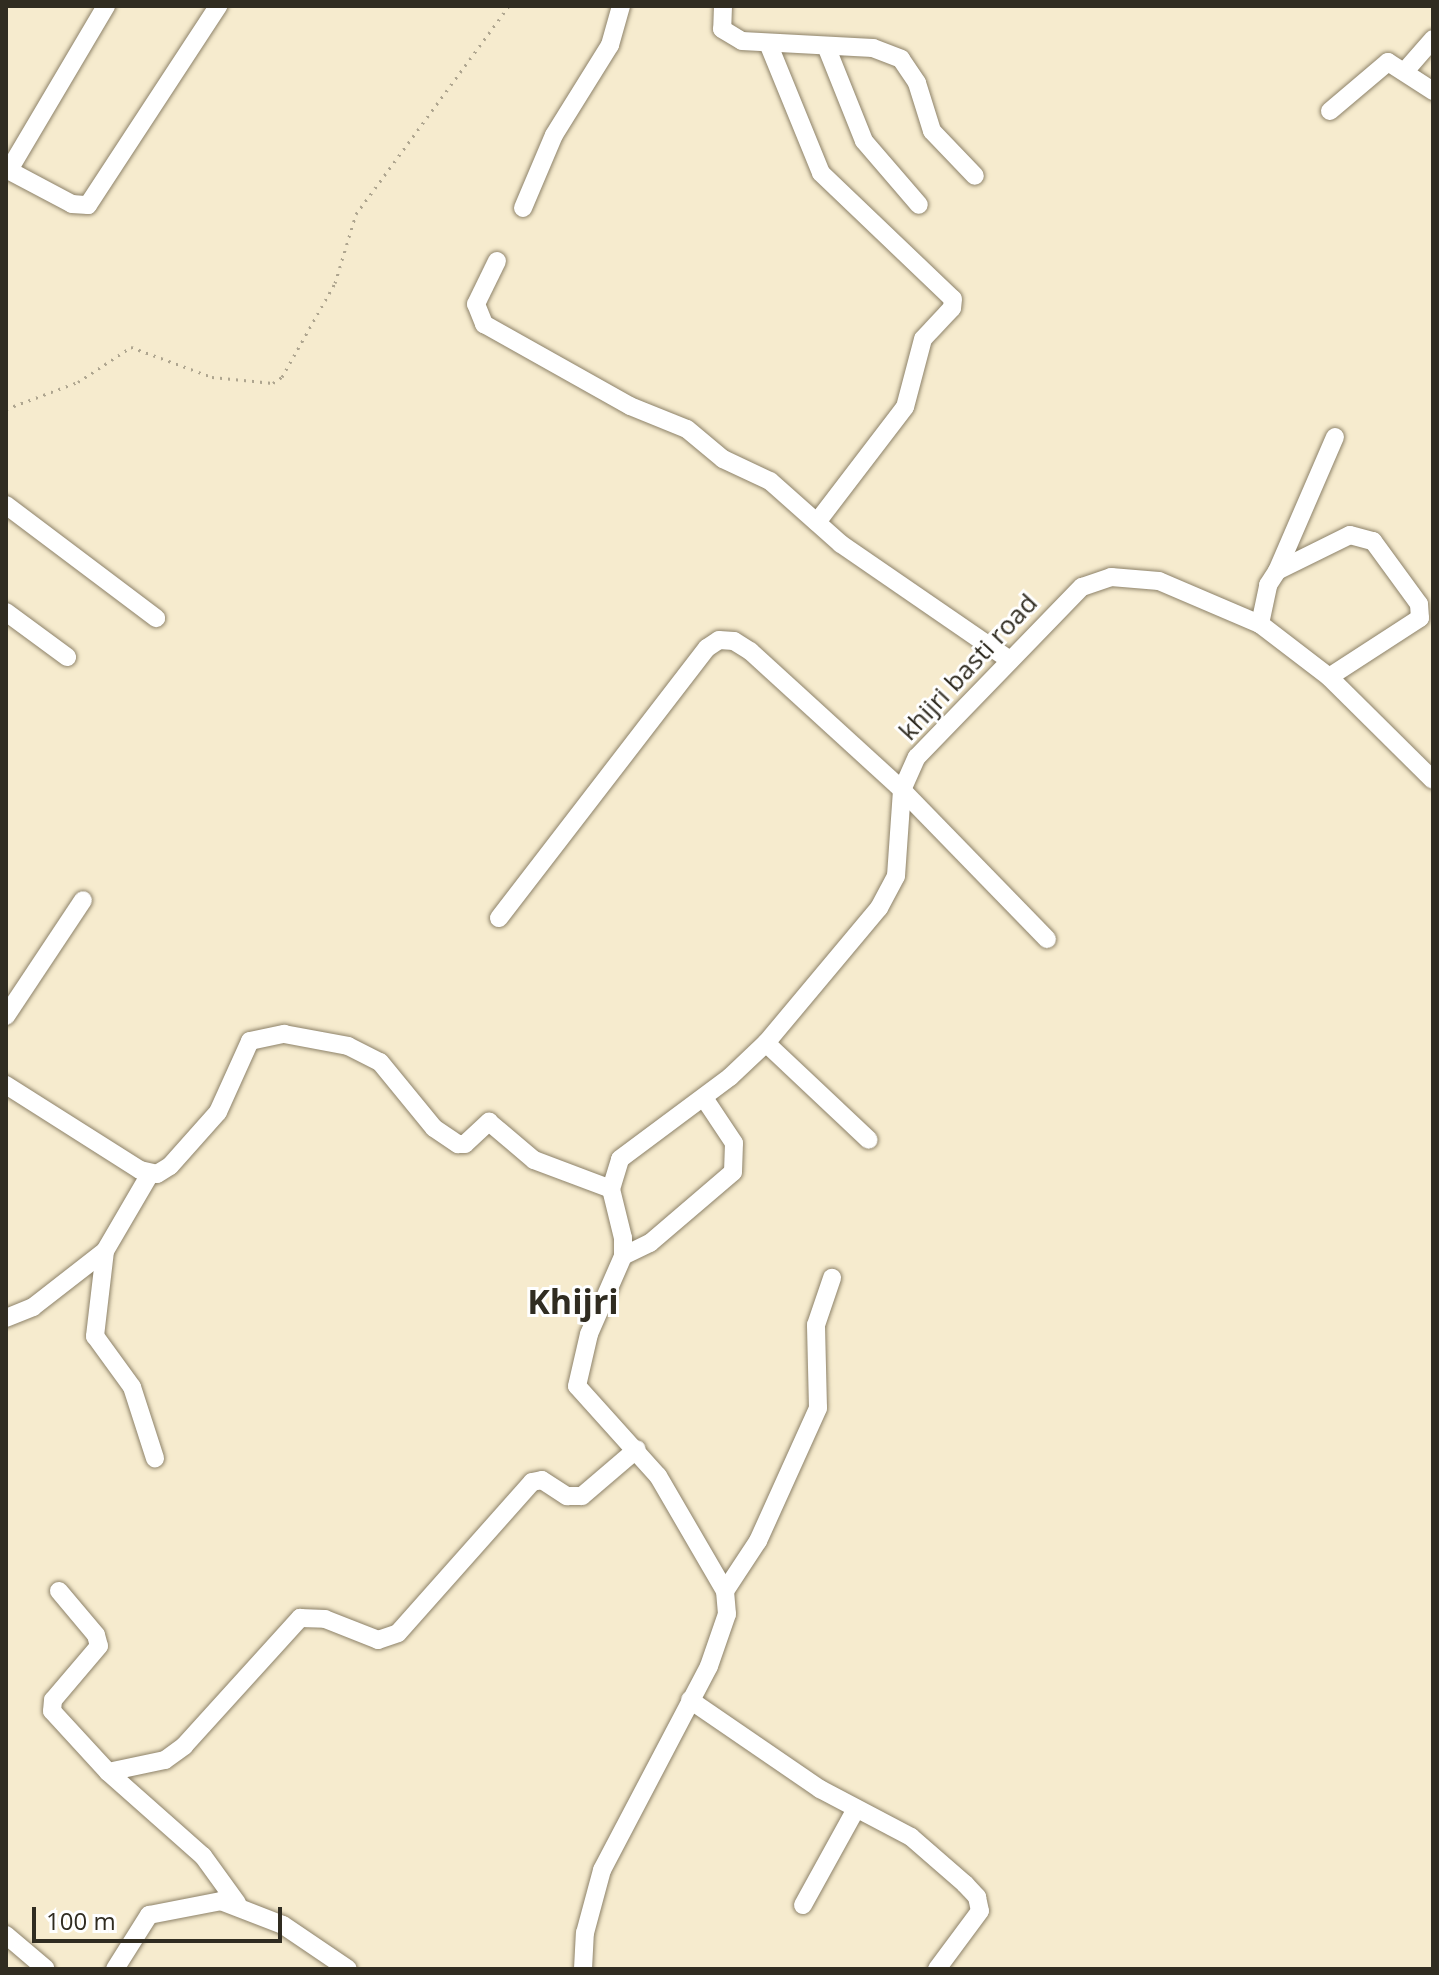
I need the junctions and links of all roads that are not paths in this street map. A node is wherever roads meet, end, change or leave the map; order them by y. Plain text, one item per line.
1 (106, 6) edge
2 (218, 6) edge
3 (621, 6) edge
4 (723, 6) edge
5 (1433, 39) edge
6 (768, 43) junction
7 (826, 46) junction
8 (1406, 70) junction
9 (1433, 91) edge
10 (1330, 111) dead end
11 (7, 169) edge
12 (975, 176) dead end
13 (919, 205) dead end
14 (523, 208) dead end
15 (497, 261) dead end
16 (1335, 437) dead end
17 (6, 505) edge
18 (817, 522) junction
19 (1277, 571) junction
20 (6, 612) edge
21 (156, 618) dead end
22 (1426, 619) edge
23 (1260, 624) junction
24 (67, 657) dead end
25 (1010, 660) junction
26 (1329, 677) junction
27 (1433, 780) edge
28 (902, 790) junction
29 (83, 900) dead end
30 (499, 918) dead end
31 (1047, 939) dead end
32 (6, 1016) edge
33 (766, 1043) junction
34 (6, 1085) edge
35 (704, 1098) junction
36 (869, 1140) dead end
37 (150, 1174) junction
38 (611, 1189) junction
39 (105, 1251) junction
40 (623, 1256) junction
41 (832, 1278) dead end
42 (6, 1318) edge
43 (637, 1449) junction
44 (155, 1458) dead end
45 (59, 1591) dead end
46 (725, 1591) junction
47 (690, 1700) junction
48 (108, 1772) junction
49 (856, 1809) junction
50 (237, 1903) junction
51 (803, 1905) dead end
52 (6, 1935) edge
53 (341, 1968) edge
54 (46, 1969) edge
55 (115, 1969) edge
56 (583, 1969) edge
57 (937, 1969) edge

1 - 11 street
2 - 11 street
3 - 14 street
4 - 6 street
5 - 8 street
6 - 7 street
6 - 18 street
7 - 12 street
7 - 13 street
8 - 9 street
8 - 10 street
15 - 18 street
16 - 19 street
17 - 21 street
18 - 25 street
19 - 22 street
19 - 23 street
20 - 24 street
22 - 26 street
23 - 25 street, khijri basti road
23 - 26 street, khijri basti road
25 - 28 street, khijri basti road
26 - 27 street, khijri basti road
28 - 30 street
28 - 31 street
28 - 33 street, khijri basti road
29 - 32 street
33 - 35 street, khijri basti road
33 - 36 street
34 - 37 street
35 - 38 street, khijri basti road
35 - 40 street
37 - 38 street
37 - 39 street
38 - 40 street
39 - 42 street
39 - 44 street
40 - 43 street
41 - 46 street
43 - 46 street
43 - 48 street
45 - 48 street
46 - 47 street
47 - 49 street
47 - 56 street
48 - 50 street
49 - 51 street
49 - 57 street
50 - 53 street
50 - 55 street
52 - 54 street

